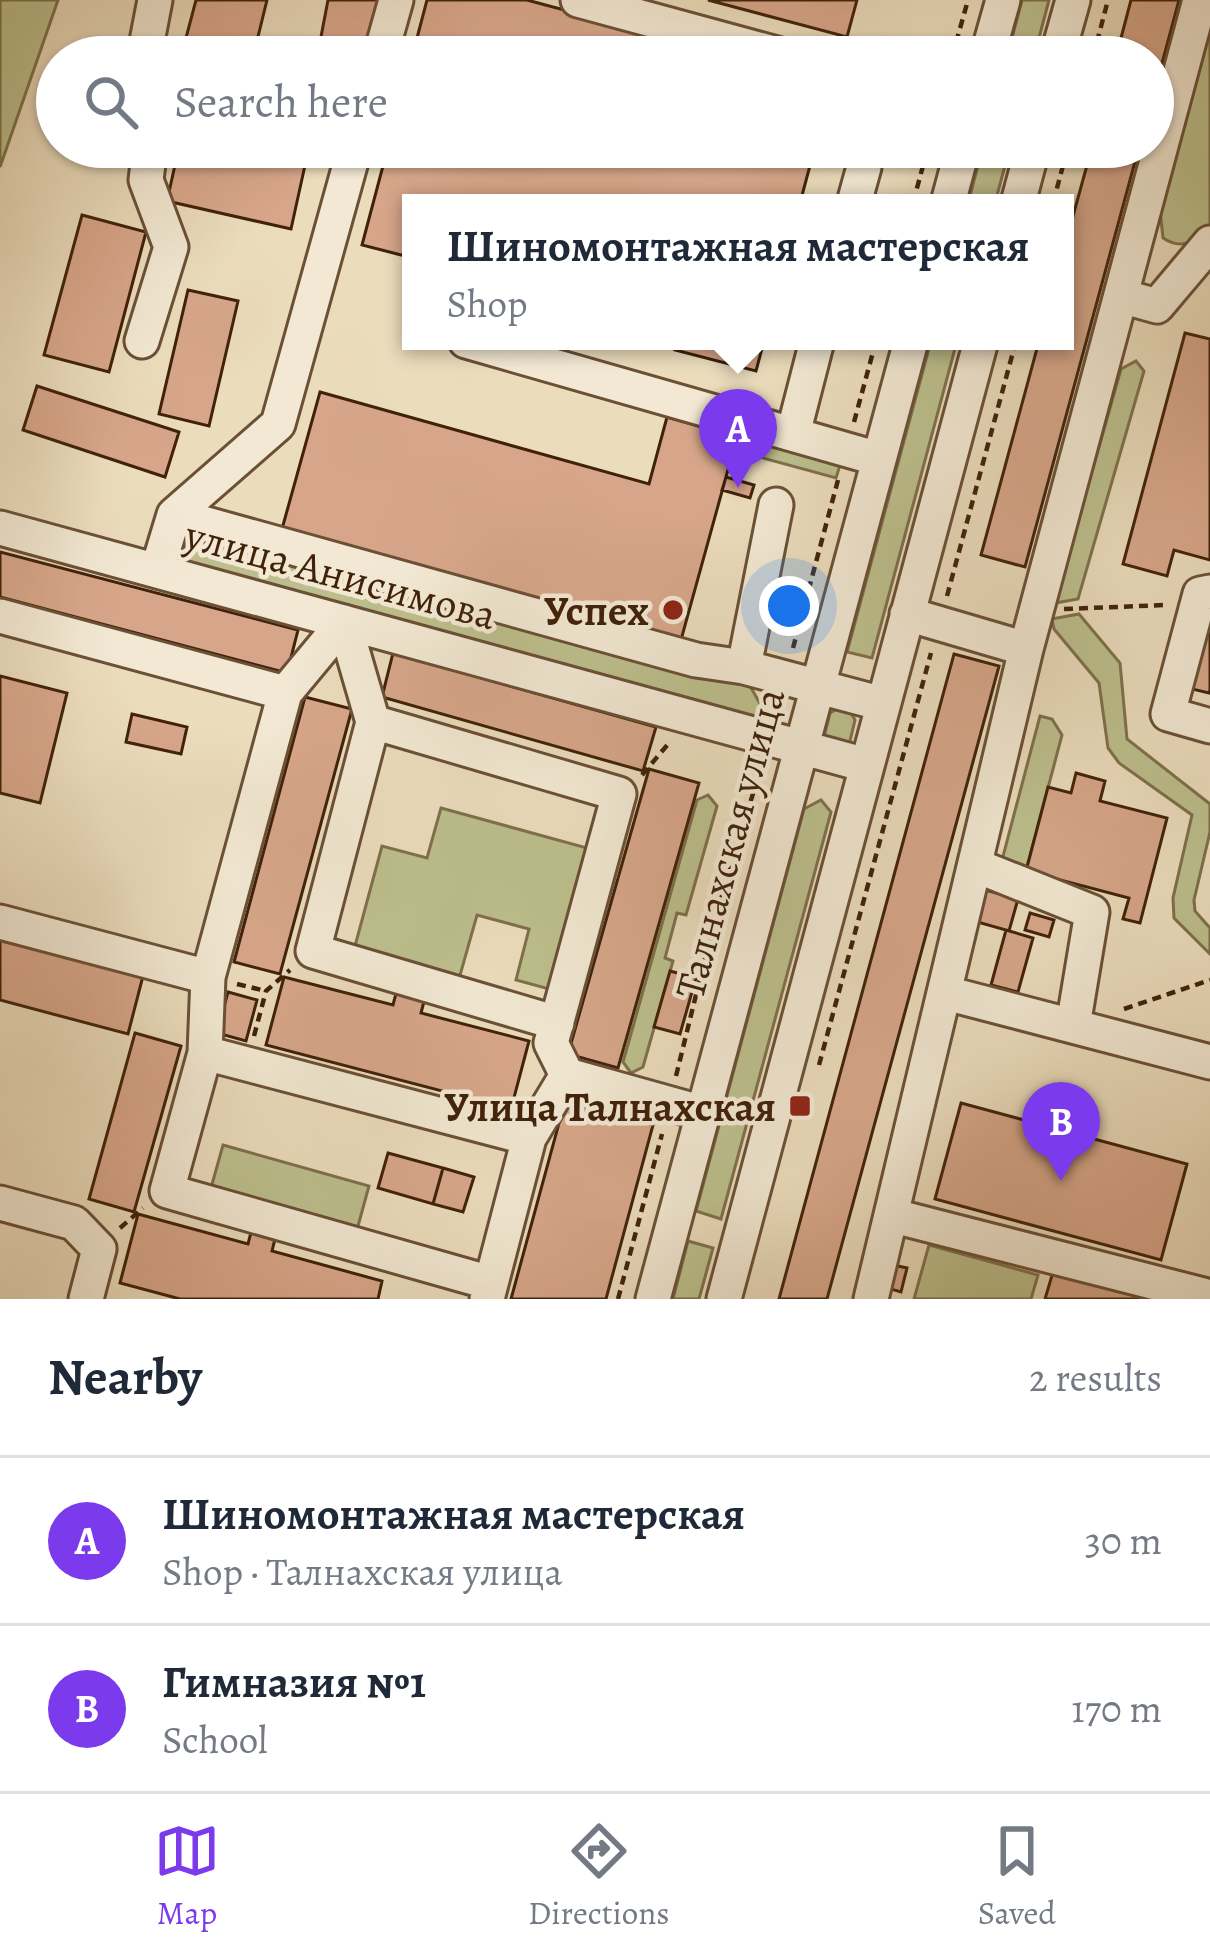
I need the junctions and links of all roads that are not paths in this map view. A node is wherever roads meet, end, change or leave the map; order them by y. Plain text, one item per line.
1 (155, 0) edge
2 (396, 0) edge
3 (578, 0) edge
4 (1003, 0) edge
5 (1072, 0) edge
6 (1200, 0) edge
7 (148, 36) edge
8 (386, 36) edge
9 (711, 36) edge
10 (993, 36) edge
11 (1063, 36) edge
12 (1174, 96) edge
13 (147, 168) edge
14 (349, 168) edge
15 (1155, 168) edge
16 (1210, 243) edge
17 (1120, 296) junction
18 (142, 341) dead end
19 (498, 350) edge
20 (815, 350) edge
21 (906, 350) edge
22 (979, 350) edge
23 (793, 434) junction
24 (863, 454) junction
25 (776, 505) dead end
26 (174, 514) junction
27 (0, 527) edge
28 (157, 571) junction
29 (1205, 593) edge
30 (0, 616) edge
31 (923, 619) junction
32 (344, 622) junction
33 (1026, 649) junction
34 (744, 667) junction
35 (818, 686) junction
36 (285, 692) junction
37 (883, 704) junction
38 (374, 722) junction
39 (1210, 726) edge
40 (800, 747) junction
41 (866, 766) junction
42 (977, 866) junction
43 (0, 922) edge
44 (208, 977) junction
45 (946, 993) junction
46 (556, 1023) junction
47 (1073, 1025) junction
48 (206, 1053) junction
49 (1210, 1062) edge
50 (567, 1075) junction
51 (703, 1112) junction
52 (530, 1138) junction
53 (0, 1203) edge
54 (894, 1216) junction
55 (1205, 1287) edge
56 (489, 1291) edge
57 (86, 1299) edge
58 (652, 1299) edge
59 (724, 1299) edge
60 (871, 1299) edge

1 - 7 street
2 - 8 street
3 - 9 street
4 - 10 street
5 - 11 street
6 - 12 street
13 - 18 street
14 - 26 street
15 - 17 street
16 - 17 street
17 - 33 street
19 - 23 street
20 - 23 street
21 - 24 street, Талнахская улица
22 - 31 street
23 - 24 street
24 - 35 street, Талнахская улица
25 - 34 street
26 - 28 street
26 - 34 street
27 - 28 street, улица Анисимова
28 - 32 street, улица Анисимова
29 - 39 street
30 - 36 street
31 - 33 street
31 - 37 street
32 - 36 street
32 - 38 street
32 - 40 street, улица Анисимова
33 - 42 street
34 - 35 street
35 - 37 street
35 - 40 street, Талнахская улица
36 - 44 street
37 - 41 street
38 - 46 street
38 - 46 street
40 - 41 street, улица Анисимова
40 - 51 street, Талнахская улица
41 - 59 street
42 - 45 street
42 - 47 street
43 - 44 street
44 - 48 street
45 - 47 street
45 - 54 street
46 - 50 street
47 - 49 street
48 - 52 street
48 - 56 street
50 - 51 street
50 - 52 street
51 - 58 street, Талнахская улица
52 - 56 street
53 - 57 street
54 - 55 street
54 - 60 street

